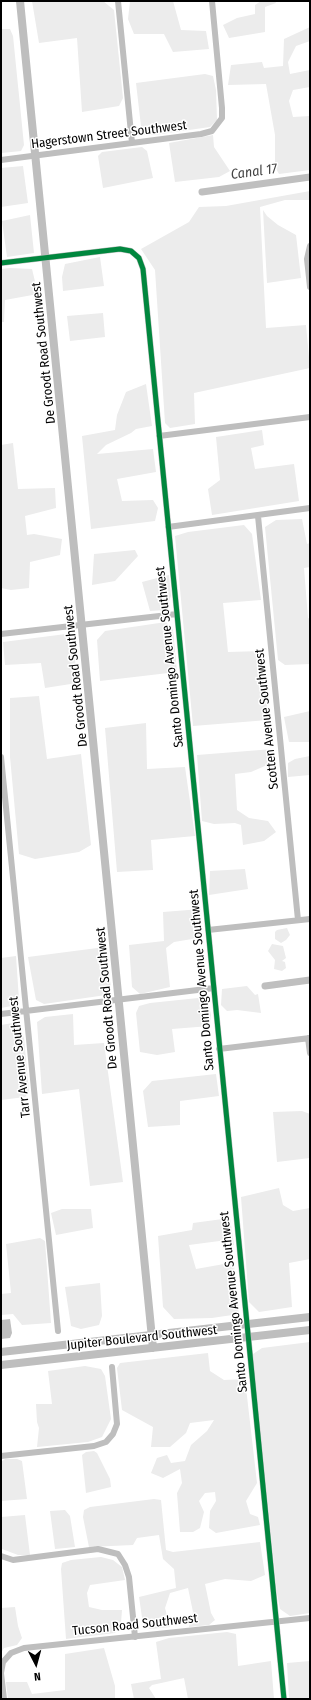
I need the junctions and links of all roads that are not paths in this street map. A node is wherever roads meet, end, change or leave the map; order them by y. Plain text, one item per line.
1 (20, 1) edge
2 (118, 1) edge
3 (212, 1) edge
4 (132, 143) junction
5 (36, 156) junction
6 (1, 160) edge
7 (310, 246) edge
8 (46, 258) junction
9 (1, 264) edge
10 (310, 287) edge
11 (310, 417) edge
12 (159, 436) junction
13 (310, 508) edge
14 (258, 516) junction
15 (168, 527) junction
16 (177, 614) junction
17 (83, 625) junction
18 (1, 634) edge
19 (1, 757) edge
20 (310, 919) edge
21 (298, 920) junction
22 (208, 930) junction
23 (214, 988) junction
24 (120, 1001) junction
25 (26, 1012) junction
26 (1, 1014) edge
27 (309, 1038) edge
28 (219, 1049) junction
29 (310, 1053) edge
30 (310, 1317) edge
31 (247, 1324) junction
32 (310, 1330) edge
33 (58, 1331) dead end
34 (152, 1334) junction
35 (248, 1338) junction
36 (153, 1348) junction
37 (1, 1352) edge
38 (1, 1365) edge
39 (112, 1367) dead end
40 (1, 1456) edge
41 (1, 1556) edge
42 (310, 1618) edge
43 (276, 1621) junction
44 (135, 1637) junction
45 (4, 1699) edge
46 (284, 1699) edge

1 - 5 street, De Groodt Road Southwest
2 - 4 street
3 - 4 street, Hagerstown Street Southwest
4 - 5 street, Hagerstown Street Southwest
5 - 6 street, Hagerstown Street Southwest
5 - 8 street, De Groodt Road Southwest
7 - 10 street
8 - 9 street
8 - 12 street, Santo Domingo Avenue Southwest
8 - 17 street, De Groodt Road Southwest
11 - 12 street
12 - 15 street, Santo Domingo Avenue Southwest
13 - 14 street
14 - 15 street
14 - 21 street, Scotten Avenue Southwest
15 - 16 street, Santo Domingo Avenue Southwest
16 - 17 street
16 - 22 street, Santo Domingo Avenue Southwest
17 - 18 street
17 - 24 street, De Groodt Road Southwest
19 - 25 street, Tarr Avenue Southwest
20 - 21 street
21 - 22 street
22 - 23 street, Santo Domingo Avenue Southwest
23 - 24 street
23 - 28 street, Santo Domingo Avenue Southwest
24 - 25 street
24 - 34 street, De Groodt Road Southwest
25 - 26 street
25 - 33 street, Tarr Avenue Southwest
27 - 28 street
27 - 29 street
28 - 31 street, Santo Domingo Avenue Southwest
30 - 31 street, Jupiter Boulevard Southwest
31 - 34 street, Jupiter Boulevard Southwest
31 - 35 street, Santo Domingo Avenue Southwest
32 - 35 street, Jupiter Boulevard Southwest
34 - 36 street, De Groodt Road Southwest
34 - 37 street, Jupiter Boulevard Southwest
35 - 36 street, Jupiter Boulevard Southwest
35 - 43 street, Santo Domingo Avenue Southwest
36 - 38 street, Jupiter Boulevard Southwest
39 - 40 street
41 - 44 street
42 - 43 street, Tucson Road Southwest
43 - 44 street, Tucson Road Southwest
43 - 46 street, Santo Domingo Avenue Southwest
44 - 45 street, Tucson Road Southwest

